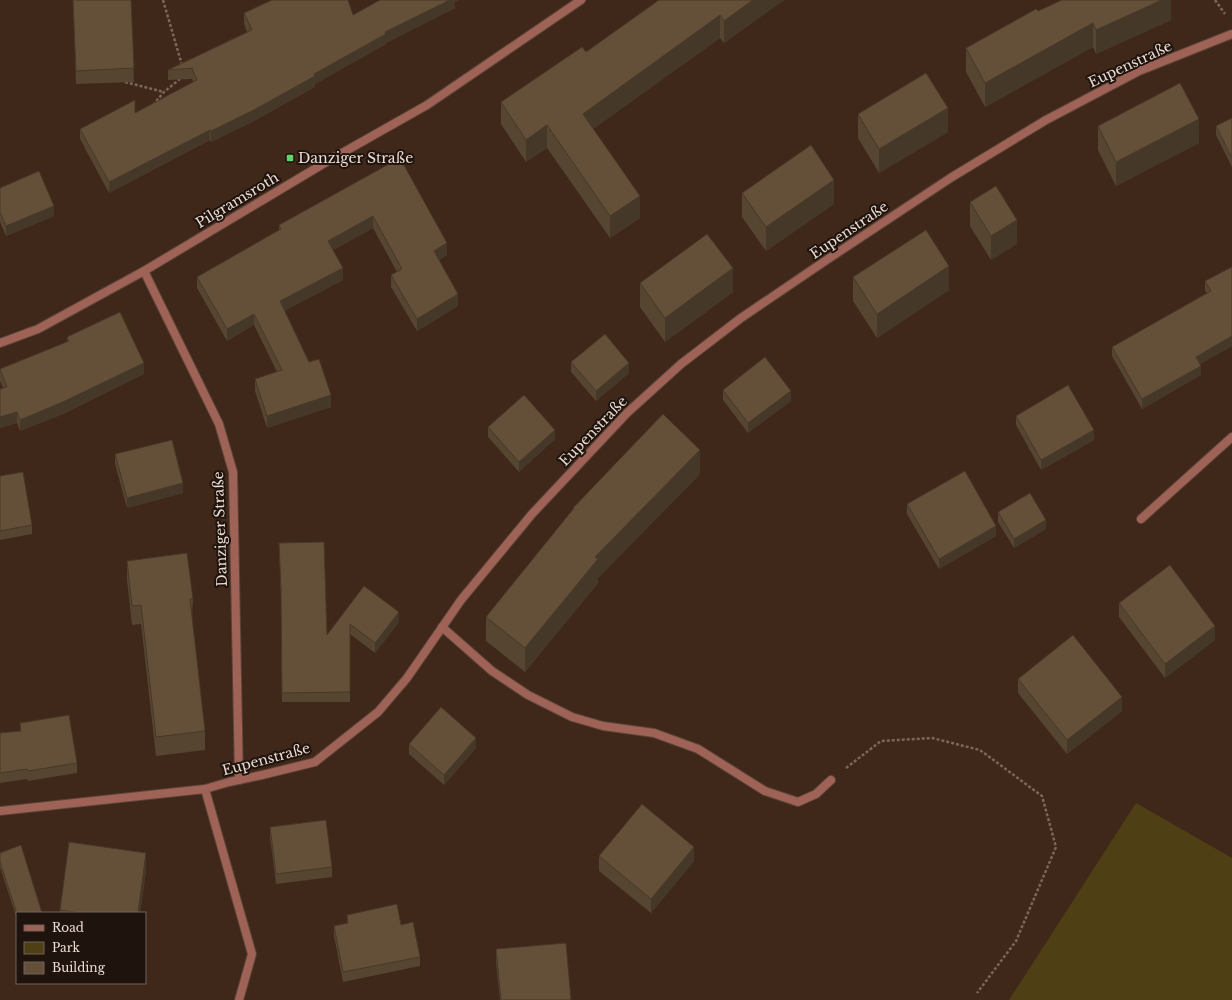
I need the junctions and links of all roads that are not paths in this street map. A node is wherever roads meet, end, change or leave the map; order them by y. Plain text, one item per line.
1 (581, 0) edge
2 (1232, 34) edge
3 (144, 271) junction
4 (0, 343) edge
5 (1232, 437) edge
6 (1141, 519) dead end
7 (442, 627) junction
8 (239, 780) junction
9 (831, 780) road end
10 (205, 789) junction
11 (0, 811) edge
12 (239, 1000) edge

1 - 3 street, Pilgramsroth
2 - 7 street, Eupenstraße
3 - 4 street, Pilgramsroth
3 - 8 street, Danziger Straße
5 - 6 street
7 - 8 street, Eupenstraße
7 - 9 street
8 - 10 street, Eupenstraße
10 - 11 street, Eupenstraße
10 - 12 street

